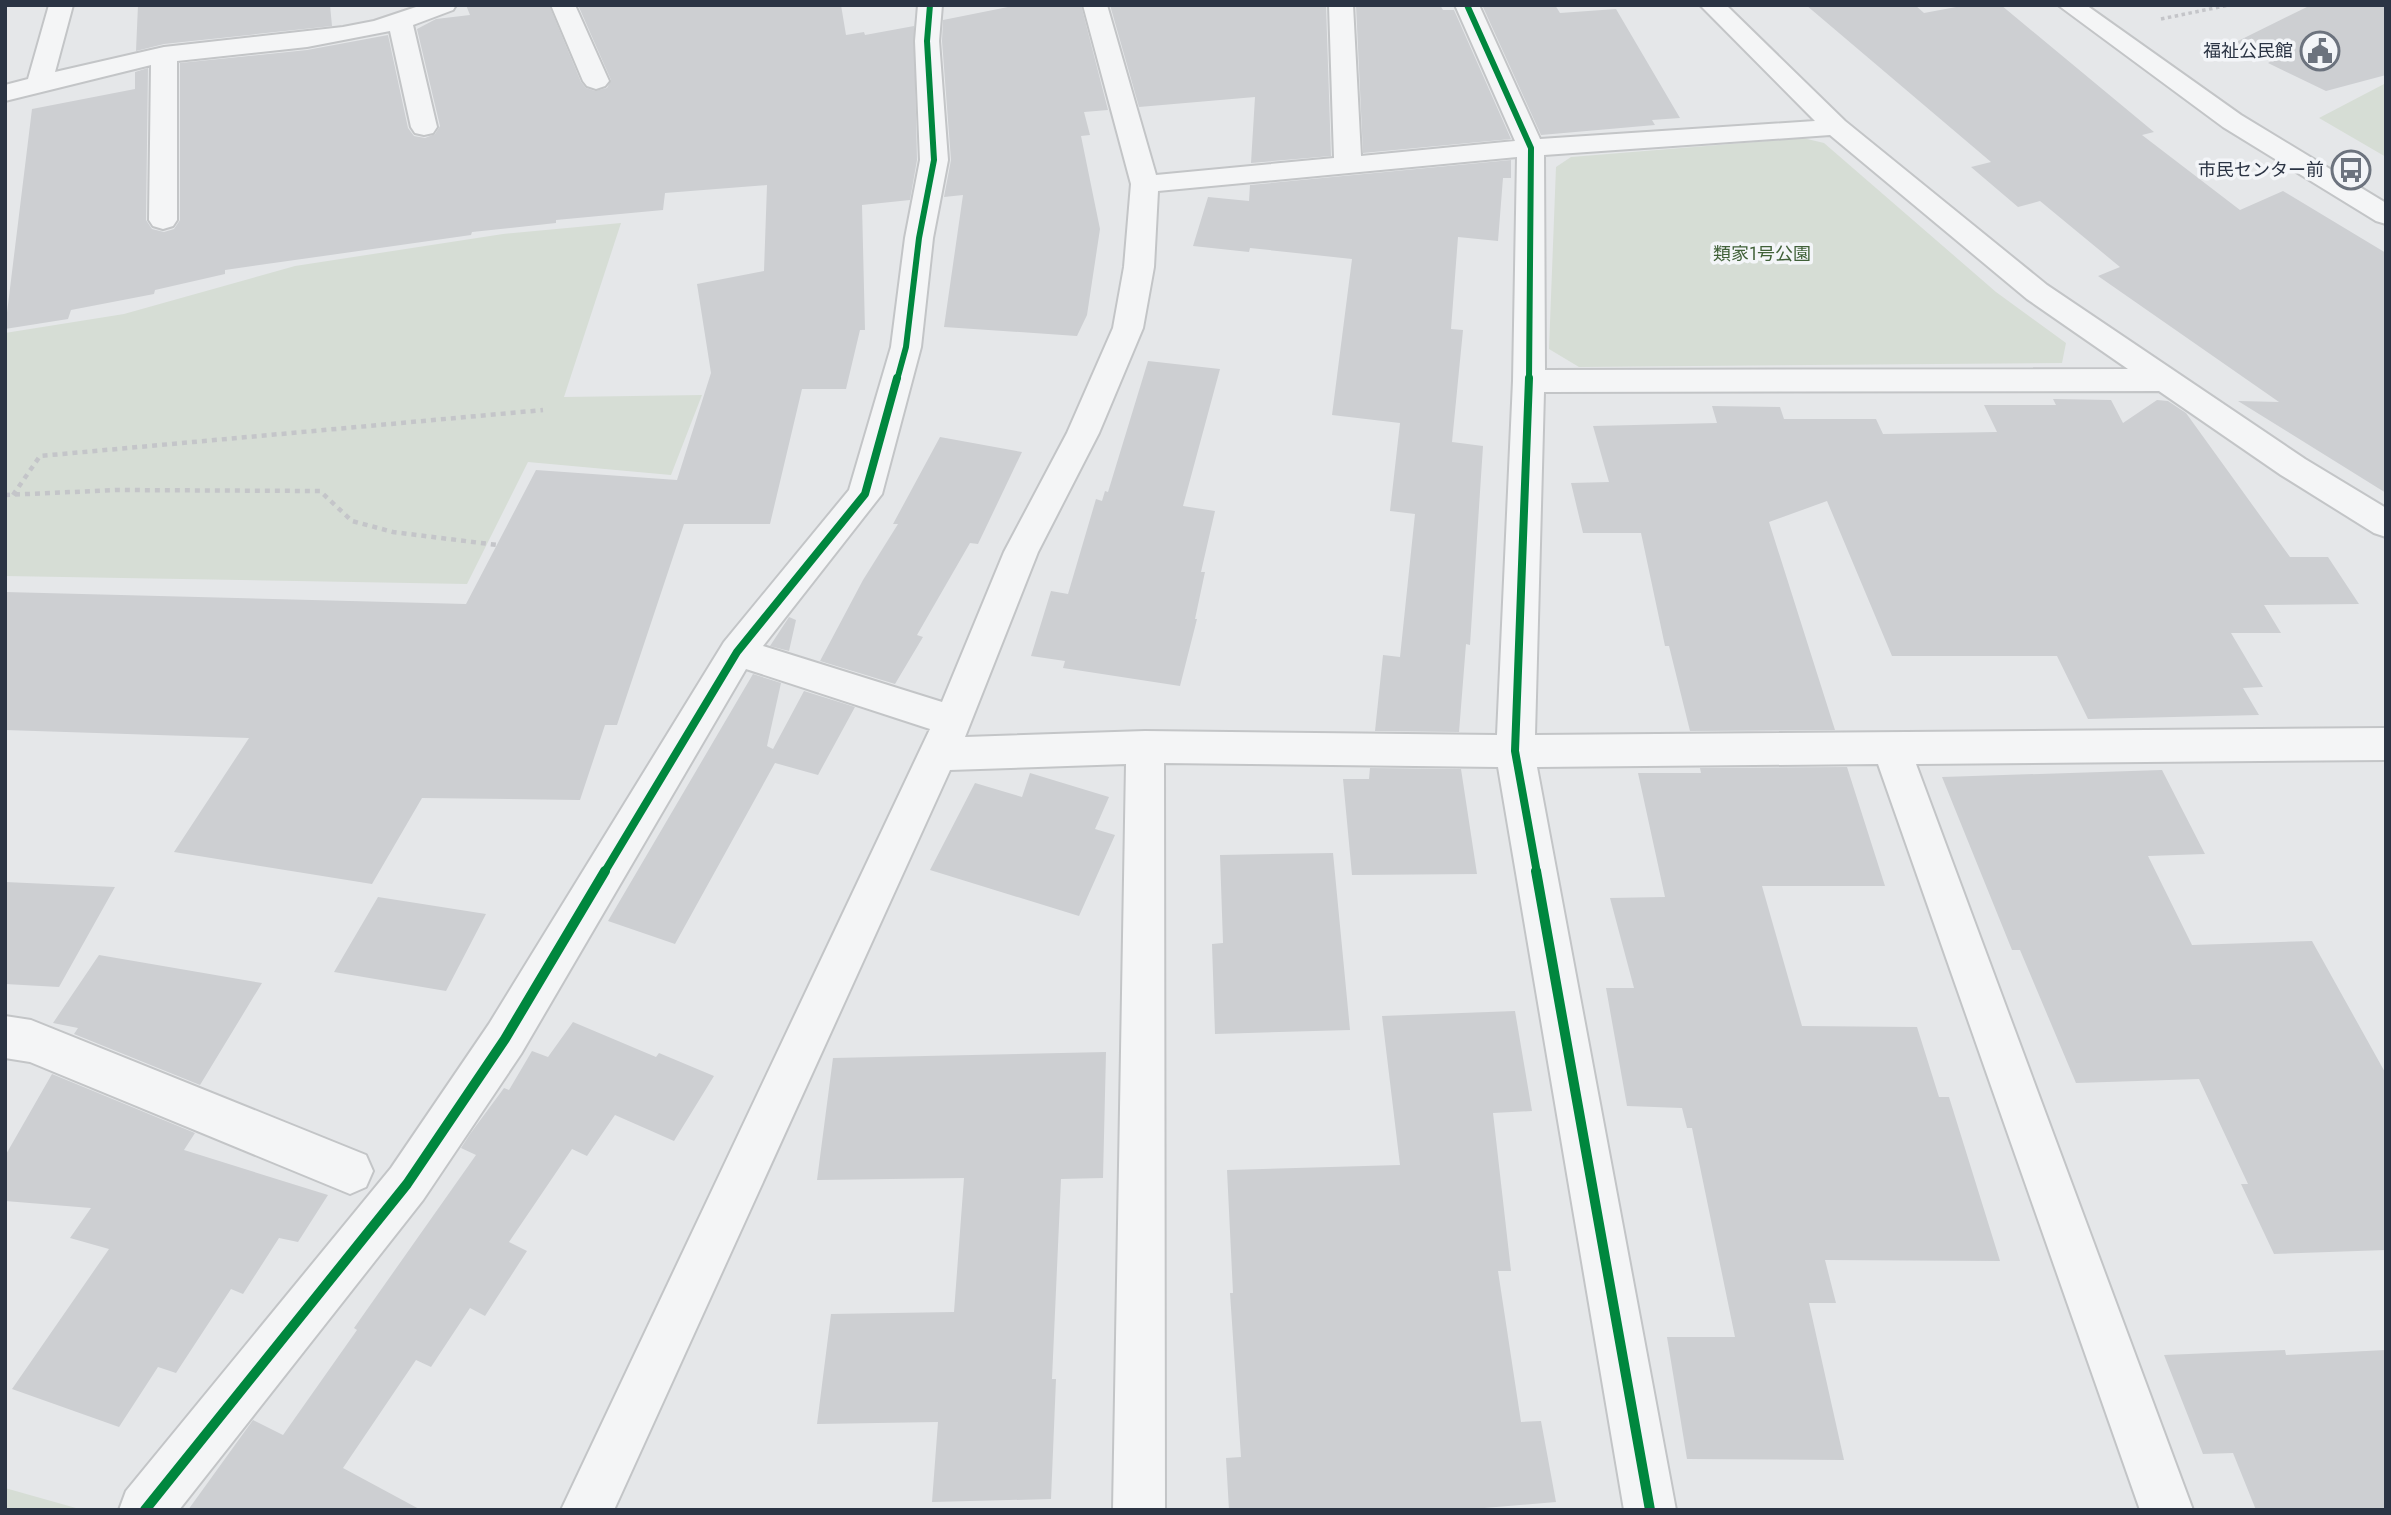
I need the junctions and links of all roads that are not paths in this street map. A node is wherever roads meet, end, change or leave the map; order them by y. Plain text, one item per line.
1 (61, 5) edge
2 (444, 5) edge
3 (563, 5) edge
4 (930, 5) edge
5 (1095, 5) edge
6 (1341, 5) edge
7 (1467, 5) edge
8 (1712, 5) edge
9 (2083, 7) edge
10 (400, 21) junction
11 (164, 55) junction
12 (596, 81) dead end
13 (39, 85) junction
14 (5, 93) edge
15 (424, 127) dead end
16 (1836, 127) junction
17 (1531, 148) junction
18 (1348, 165) junction
19 (1145, 184) junction
20 (2386, 215) edge
21 (163, 220) dead end
22 (2166, 380) junction
23 (1528, 381) junction
24 (2386, 524) edge
25 (737, 652) junction
26 (945, 738) junction
27 (2386, 744) edge
28 (1145, 747) junction
29 (1891, 747) junction
30 (1515, 751) junction
31 (5, 1037) edge
32 (349, 1171) dead end
33 (145, 1510) edge
34 (587, 1510) edge
35 (1139, 1510) edge
36 (1650, 1510) edge
37 (2167, 1510) edge

1 - 13 street
2 - 10 street
3 - 12 street
4 - 25 street
5 - 19 street
6 - 18 street
7 - 17 street
8 - 16 street
9 - 20 street
10 - 11 street
10 - 15 street
11 - 13 street
11 - 21 street
13 - 14 street
16 - 17 street
16 - 22 street
17 - 18 street
17 - 23 street
18 - 19 street
19 - 26 street
22 - 23 street
22 - 24 street
23 - 30 street
25 - 26 street
25 - 33 street
26 - 28 street
26 - 34 street
27 - 29 street
28 - 30 street
28 - 35 street
29 - 30 street
29 - 37 street
30 - 36 street
31 - 32 street

